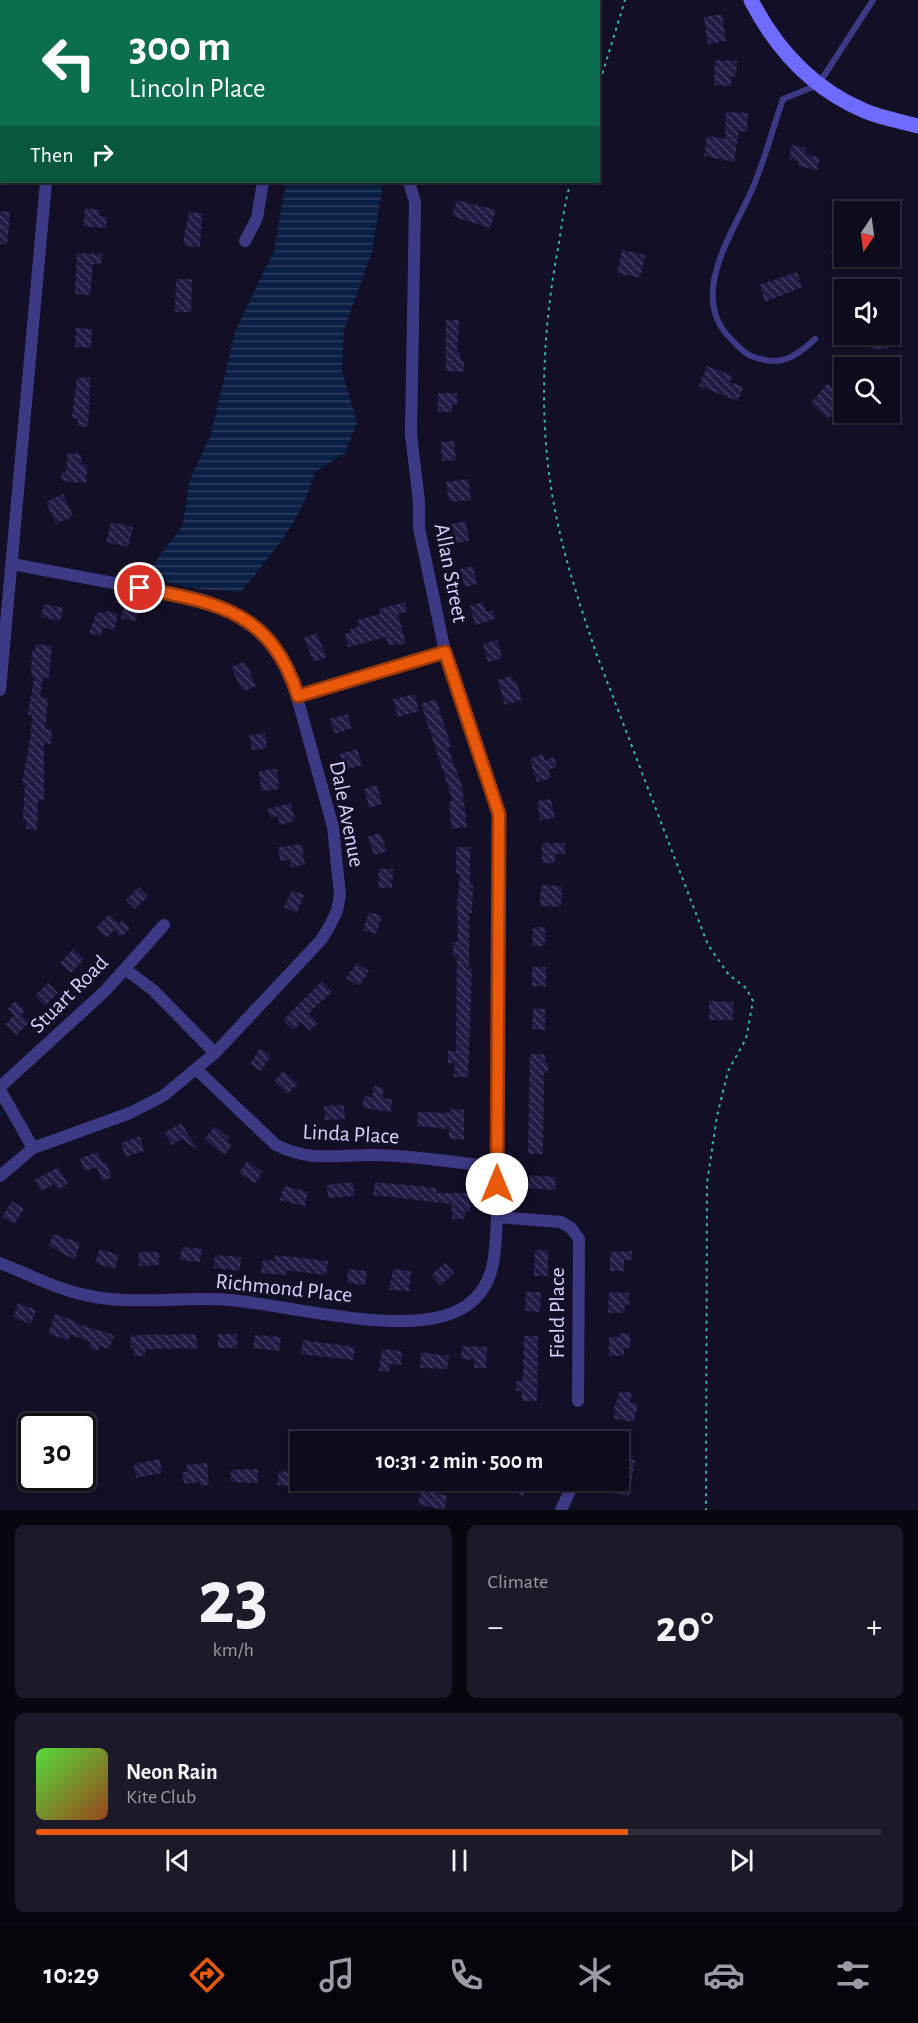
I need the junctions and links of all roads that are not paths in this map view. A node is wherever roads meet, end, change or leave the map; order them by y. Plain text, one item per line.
1 (751, 0) edge
2 (873, 0) edge
3 (818, 85) junction
4 (918, 126) edge
5 (46, 183) edge
6 (263, 183) edge
7 (409, 183) edge
8 (244, 241) dead end
9 (815, 339) dead end
10 (12, 564) junction
11 (445, 652) junction
12 (0, 690) edge
13 (298, 696) junction
14 (164, 925) dead end
15 (125, 969) junction
16 (215, 1053) junction
17 (197, 1070) junction
18 (0, 1088) edge
19 (33, 1148) junction
20 (497, 1167) junction
21 (0, 1176) edge
22 (497, 1217) junction
23 (0, 1263) edge
24 (578, 1401) dead end
25 (570, 1491) edge
26 (561, 1510) edge

1 - 3 street
2 - 3 lane
3 - 4 street
3 - 9 lane
5 - 10 street
6 - 8 street
7 - 11 street, Allan Street
10 - 12 street
10 - 13 street, Dale Avenue
11 - 13 street
11 - 20 street, Allan Street
13 - 16 street, Dale Avenue
14 - 15 street, Stuart Road
15 - 16 street
15 - 18 street, Stuart Road
16 - 17 street, Dale Avenue
17 - 19 street, Dale Avenue
17 - 20 street, Linda Place
18 - 19 street
19 - 21 street, Dale Avenue
20 - 22 street, Allan Street
22 - 23 street, Richmond Place
22 - 24 street, Field Place
25 - 26 street

